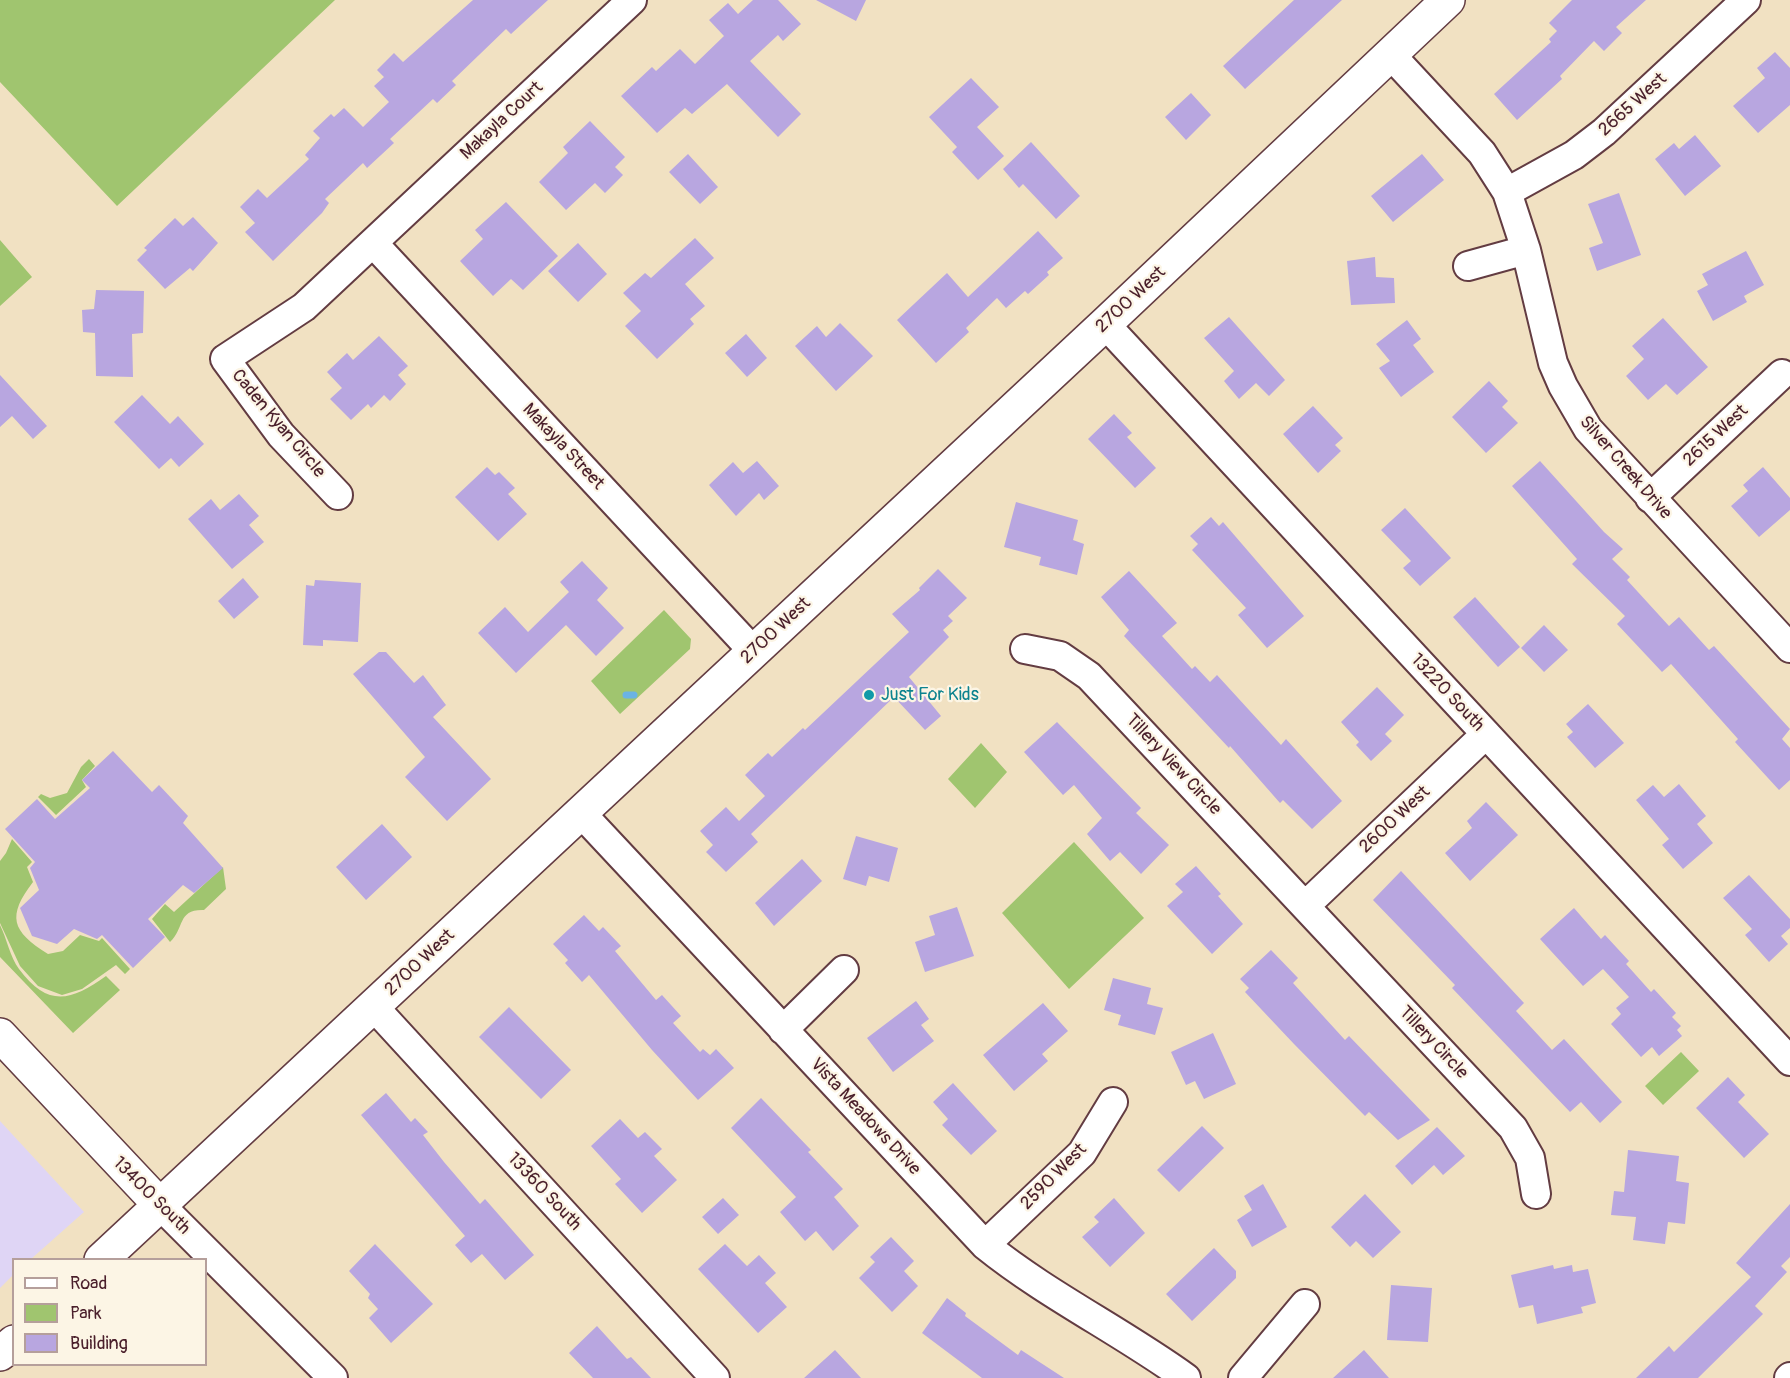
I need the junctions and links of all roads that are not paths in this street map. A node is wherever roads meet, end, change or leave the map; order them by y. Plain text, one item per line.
1 (632, 0) edge
2 (1448, 0) edge
3 (1746, 0) edge
4 (1390, 54) junction
5 (1507, 192) junction
6 (373, 243) junction
7 (1526, 250) junction
8 (1468, 266) dead end
9 (1105, 324) junction
10 (1782, 374) dead end
11 (338, 495) dead end
12 (1650, 498) junction
13 (1790, 648) edge
14 (1025, 649) dead end
15 (754, 652) junction
16 (1486, 734) junction
17 (581, 813) junction
18 (1305, 906) junction
19 (844, 970) dead end
20 (374, 1007) junction
21 (783, 1030) junction
22 (0, 1035) edge
23 (1790, 1061) edge
24 (1113, 1102) dead end
25 (1536, 1194) dead end
26 (159, 1204) junction
27 (985, 1245) junction
28 (102, 1258) edge
29 (1305, 1304) dead end
30 (12, 1344) edge
31 (0, 1354) edge
32 (333, 1378) edge
33 (716, 1378) edge
34 (1186, 1378) edge
35 (1243, 1378) edge

1 - 6 street, Makayla Court
2 - 4 main road, 2700 West
3 - 5 street, 2665 West
4 - 5 street, Silver Creek Drive
4 - 9 main road, 2700 West
5 - 7 street, Silver Creek Drive
6 - 11 street, Caden Kyan Circle
6 - 15 street, Makayla Street
7 - 8 street
7 - 12 street, Silver Creek Drive
9 - 15 main road, 2700 West
9 - 16 street, 13220 South
10 - 12 street, 2615 West
12 - 13 street, Silver Creek Drive
14 - 18 street, Tillery View Circle
15 - 17 main road, 2700 West
16 - 18 street, 2600 West
16 - 23 street, 13220 South
17 - 20 main road, 2700 West
17 - 21 street, Vista Meadows Drive
18 - 25 street, Tillery Circle
19 - 21 street
20 - 26 main road, 2700 West
20 - 33 street, 13360 South
21 - 27 street, Vista Meadows Drive
22 - 26 main road, 13400 South
24 - 27 street, 2590 West
26 - 28 main road, 2700 West
26 - 32 street, 13400 South
27 - 34 street, Vista Meadows Drive
29 - 35 street
30 - 31 main road

